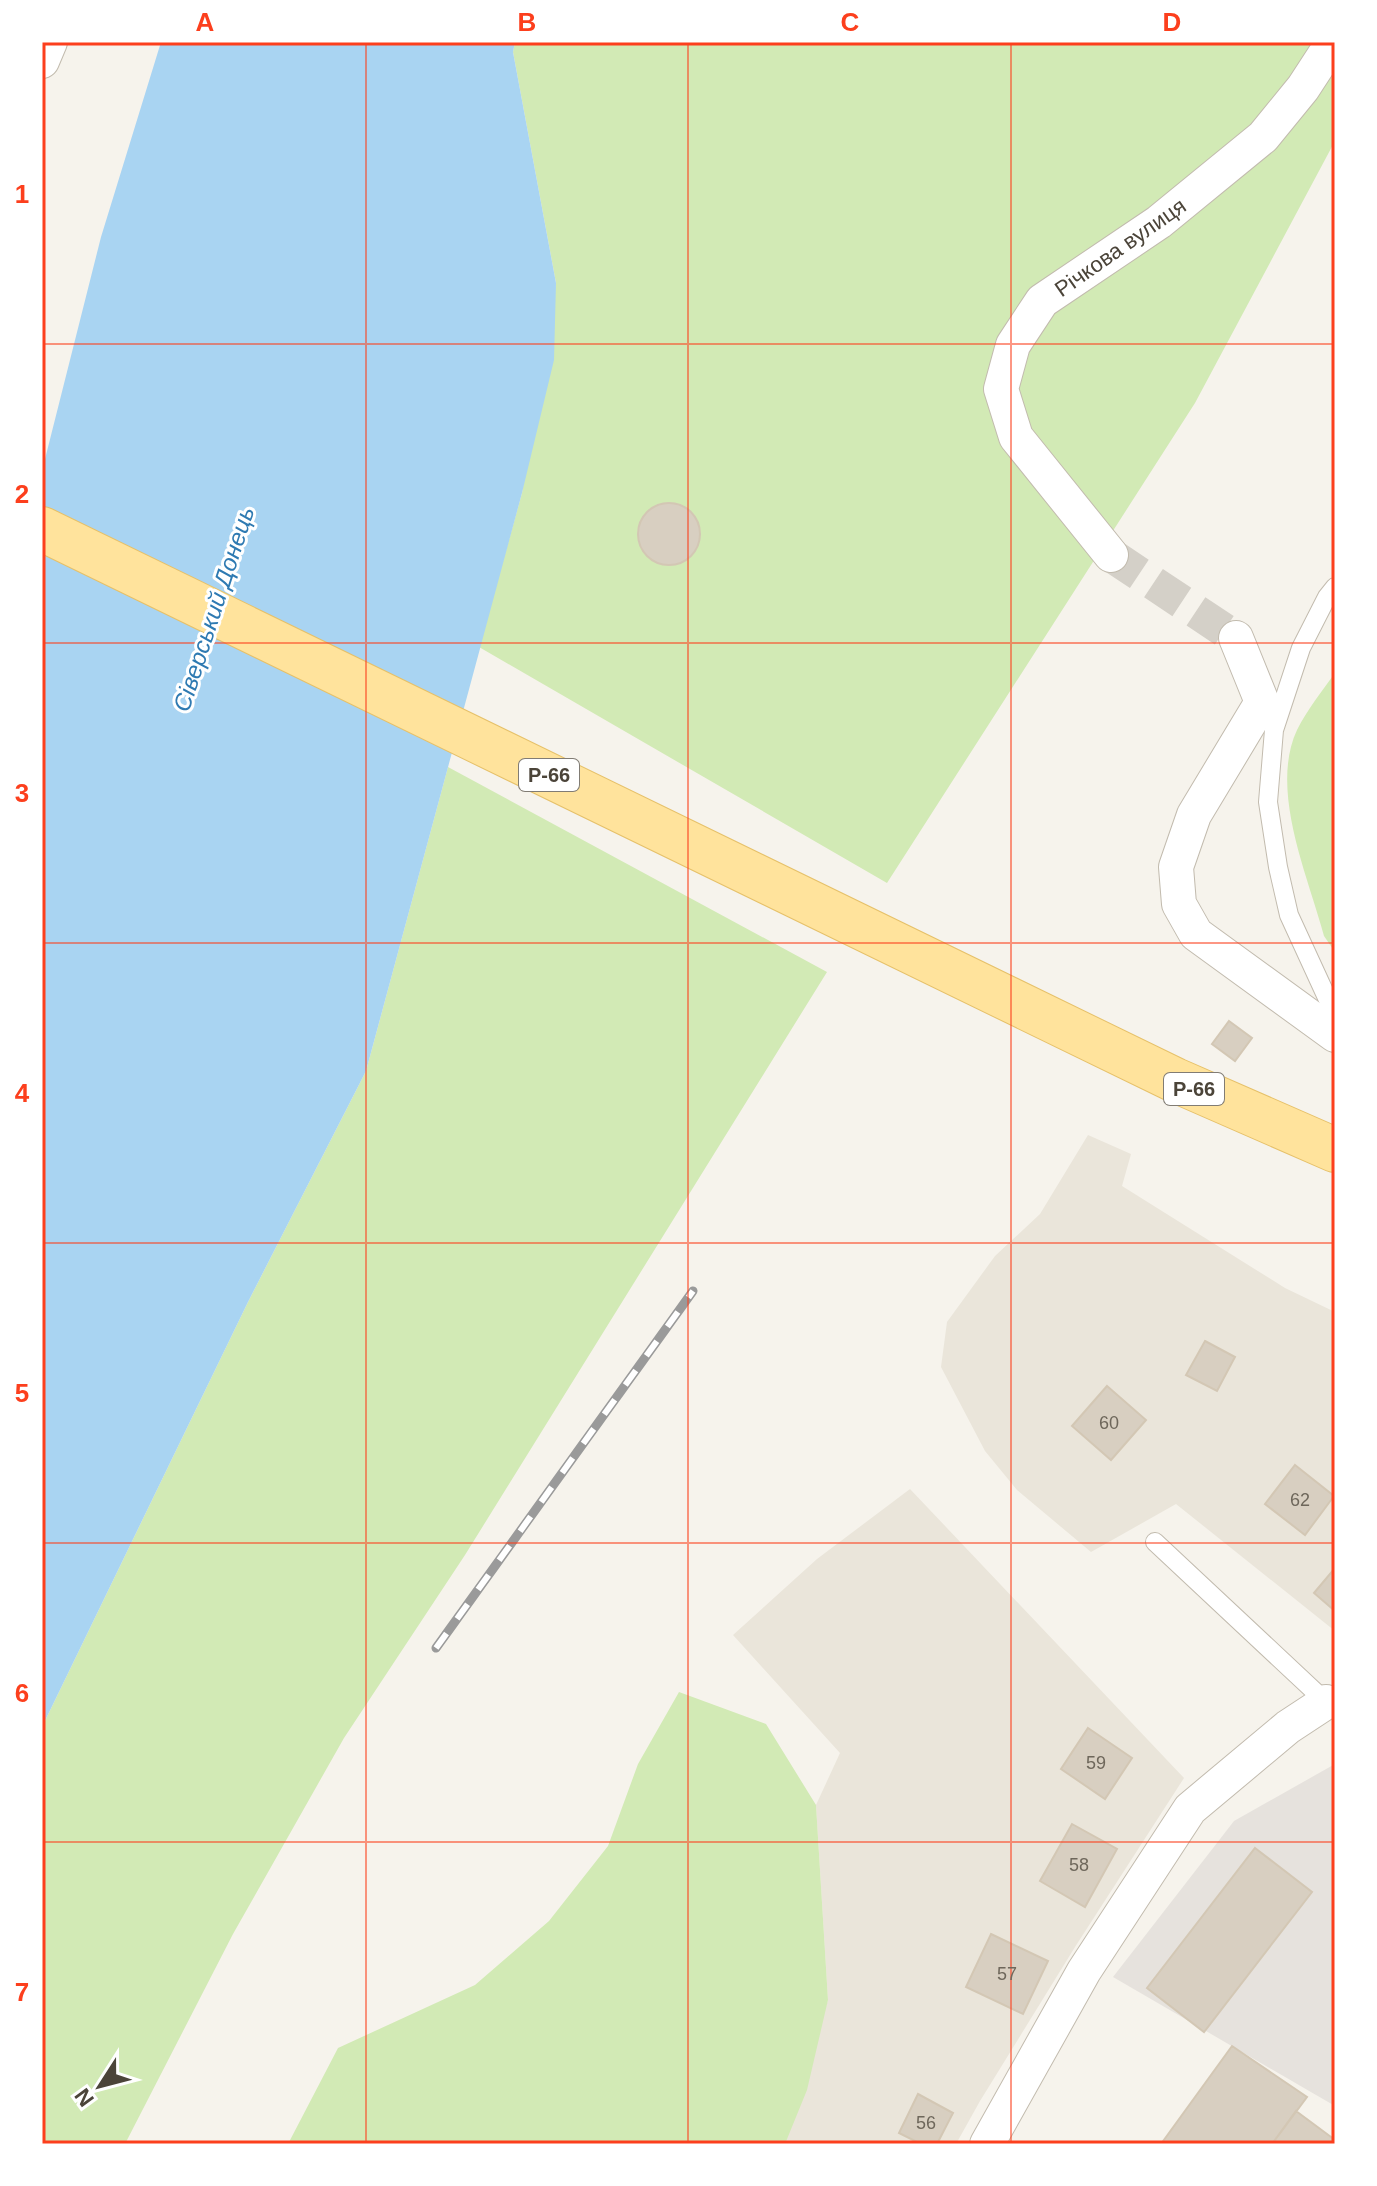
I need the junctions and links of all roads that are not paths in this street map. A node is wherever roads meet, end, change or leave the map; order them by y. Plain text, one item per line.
1 (50, 42) edge
2 (1333, 42) edge
3 (42, 61) edge
4 (42, 529) edge
5 (1111, 555) tunnel mouth
6 (1335, 587) edge
7 (1236, 638) tunnel mouth
8 (1335, 1015) edge
9 (1335, 1035) edge
10 (1335, 1150) edge
11 (1155, 1542) dead end
12 (1326, 1702) joint
13 (987, 2144) edge

1 - 3 street
2 - 5 street, Річкова вулиця
4 - 10 main road, Р-66
6 - 8 lane
7 - 9 street
11 - 12 lane
12 - 13 street

